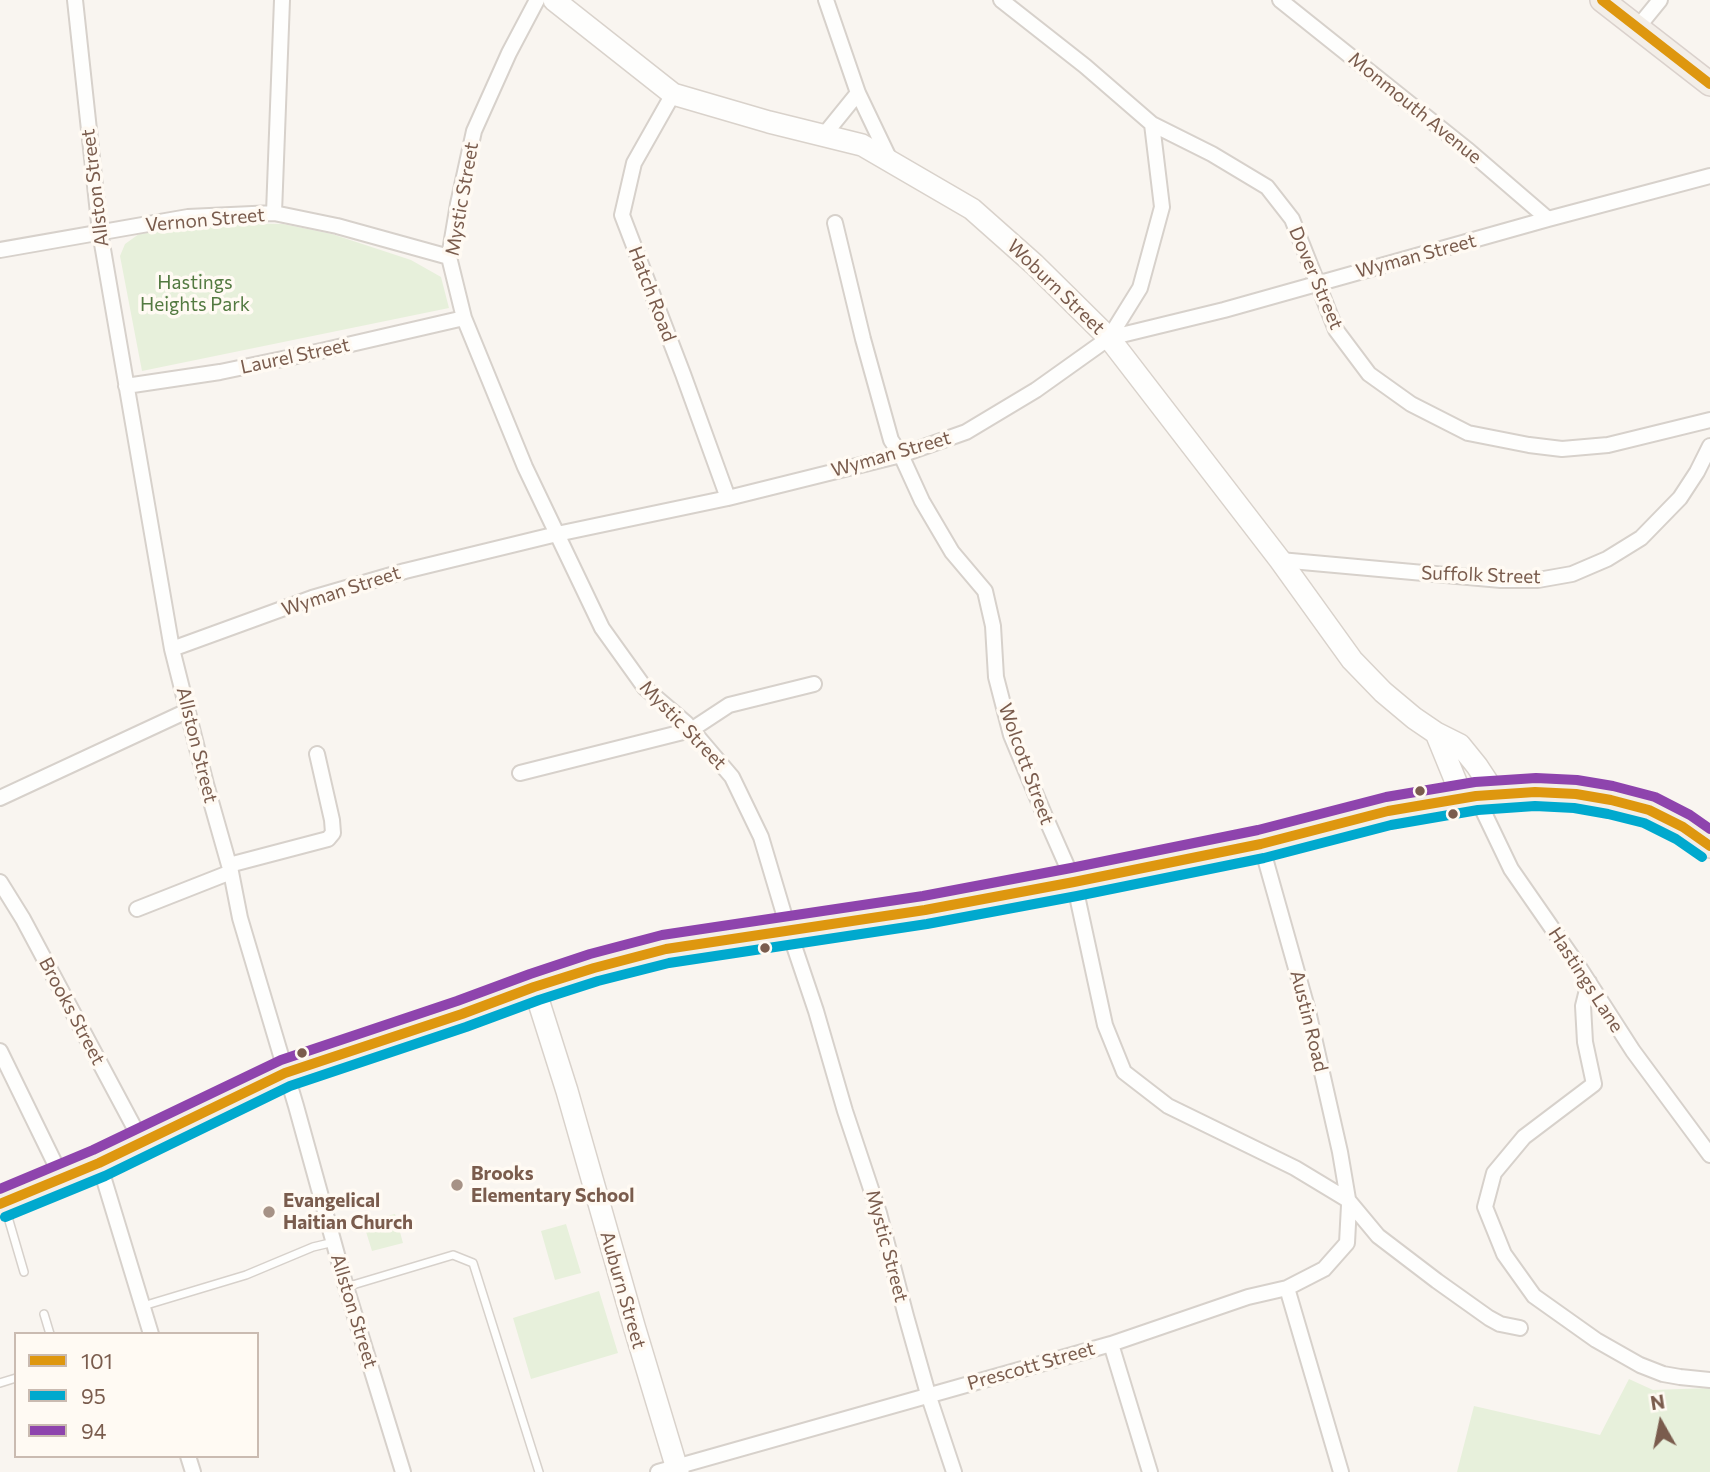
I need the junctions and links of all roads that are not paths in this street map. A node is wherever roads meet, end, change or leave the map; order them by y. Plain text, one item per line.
1 (75, 0) edge
2 (282, 0) edge
3 (537, 0) edge
4 (554, 0) edge
5 (826, 0) edge
6 (1001, 0) edge
7 (1280, 0) edge
8 (1602, 0) edge
9 (1660, 0) edge
10 (1638, 27) junction
11 (1710, 84) edge
12 (858, 93) junction
13 (673, 94) junction
14 (1152, 124) junction
15 (824, 135) junction
16 (890, 162) junction
17 (1710, 176) edge
18 (274, 213) junction
19 (1548, 219) junction
20 (835, 223) dead end
21 (100, 233) junction
22 (0, 250) edge
23 (449, 257) junction
24 (1317, 283) junction
25 (464, 318) junction
26 (1109, 338) junction
27 (126, 386) junction
28 (1710, 420) edge
29 (1710, 446) edge
30 (901, 455) junction
31 (728, 498) junction
32 (557, 534) junction
33 (1280, 561) junction
34 (172, 649) junction
35 (814, 684) dead end
36 (187, 711) junction
37 (691, 730) junction
38 (1436, 733) junction
39 (317, 754) dead end
40 (520, 772) dead end
41 (1478, 797) junction
42 (0, 798) edge
43 (1261, 844) junction
44 (1710, 846) edge
45 (230, 869) junction
46 (0, 882) edge
47 (1074, 883) junction
48 (137, 909) dead end
49 (789, 931) junction
50 (1589, 982) junction
51 (534, 987) junction
52 (0, 1051) edge
53 (285, 1073) junction
54 (142, 1142) junction
55 (1710, 1155) edge
56 (99, 1163) junction
57 (62, 1178) junction
58 (1348, 1200) junction
59 (2, 1203) edge
60 (334, 1242) junction
61 (24, 1272) dead end
62 (346, 1287) junction
63 (1287, 1288) junction
64 (142, 1306) junction
65 (44, 1314) dead end
66 (1520, 1328) dead end
67 (49, 1332) edge
68 (150, 1332) edge
69 (1111, 1344) junction
70 (1710, 1380) edge
71 (928, 1394) junction
72 (670, 1470) edge
73 (403, 1472) edge
74 (539, 1472) edge
75 (954, 1472) edge
76 (1150, 1472) edge
77 (1341, 1472) edge

1 - 21 street, Allston Street
2 - 18 street
3 - 23 street, Mystic Street
4 - 13 street, Woburn Street
5 - 12 street
6 - 14 street, Dover Street
7 - 19 street, Monmouth Avenue
8 - 10 main road
9 - 10 street
10 - 11 main road
12 - 15 street
12 - 16 street
13 - 15 street, Woburn Street
13 - 31 street, Hatch Road
14 - 24 street, Dover Street
14 - 26 street
15 - 16 street, Woburn Street
16 - 26 street, Woburn Street
17 - 19 street, Wyman Street
18 - 21 street, Vernon Street
18 - 23 street, Vernon Street
19 - 24 street, Wyman Street
20 - 30 street, Wolcott Street
21 - 22 street, Vernon Street
21 - 27 street, Allston Street
23 - 25 street, Mystic Street
24 - 26 street, Wyman Street
24 - 28 street, Dover Street
25 - 27 street, Laurel Street
25 - 32 street, Mystic Street
26 - 30 street, Wyman Street
26 - 33 street, Woburn Street
27 - 34 street, Allston Street
29 - 33 street, Suffolk Street
30 - 31 street, Wyman Street
30 - 47 street, Wolcott Street
31 - 32 street, Wyman Street
32 - 34 street, Wyman Street
32 - 37 street, Mystic Street
33 - 38 street, Woburn Street
34 - 36 street, Allston Street
35 - 37 street
36 - 42 street
36 - 45 street, Allston Street
37 - 40 street
37 - 49 street, Mystic Street
38 - 41 street
38 - 41 street, Woburn Street
39 - 45 street
41 - 43 main road
41 - 44 main road
41 - 50 street, Hastings Lane
43 - 47 main road
43 - 58 street, Austin Road
45 - 48 street
45 - 53 street, Allston Street
46 - 54 street, Brooks Street
47 - 49 main road
47 - 58 street, Wolcott Street
49 - 51 main road
49 - 71 street, Mystic Street
50 - 55 street, Hastings Lane
50 - 70 street
51 - 53 main road
51 - 72 street, Auburn Street
52 - 57 street
53 - 54 main road
53 - 60 street, Allston Street
54 - 56 main road
56 - 57 main road
56 - 64 street
57 - 59 main road
58 - 63 street, Prescott Street
58 - 66 street
59 - 61 lane
60 - 62 street, Allston Street
60 - 64 lane
62 - 73 street, Allston Street
62 - 74 lane
63 - 69 street, Prescott Street
63 - 77 street
64 - 68 street
65 - 67 lane
69 - 71 street, Prescott Street
69 - 76 street
71 - 72 street, Prescott Street
71 - 75 street, Mystic Street

